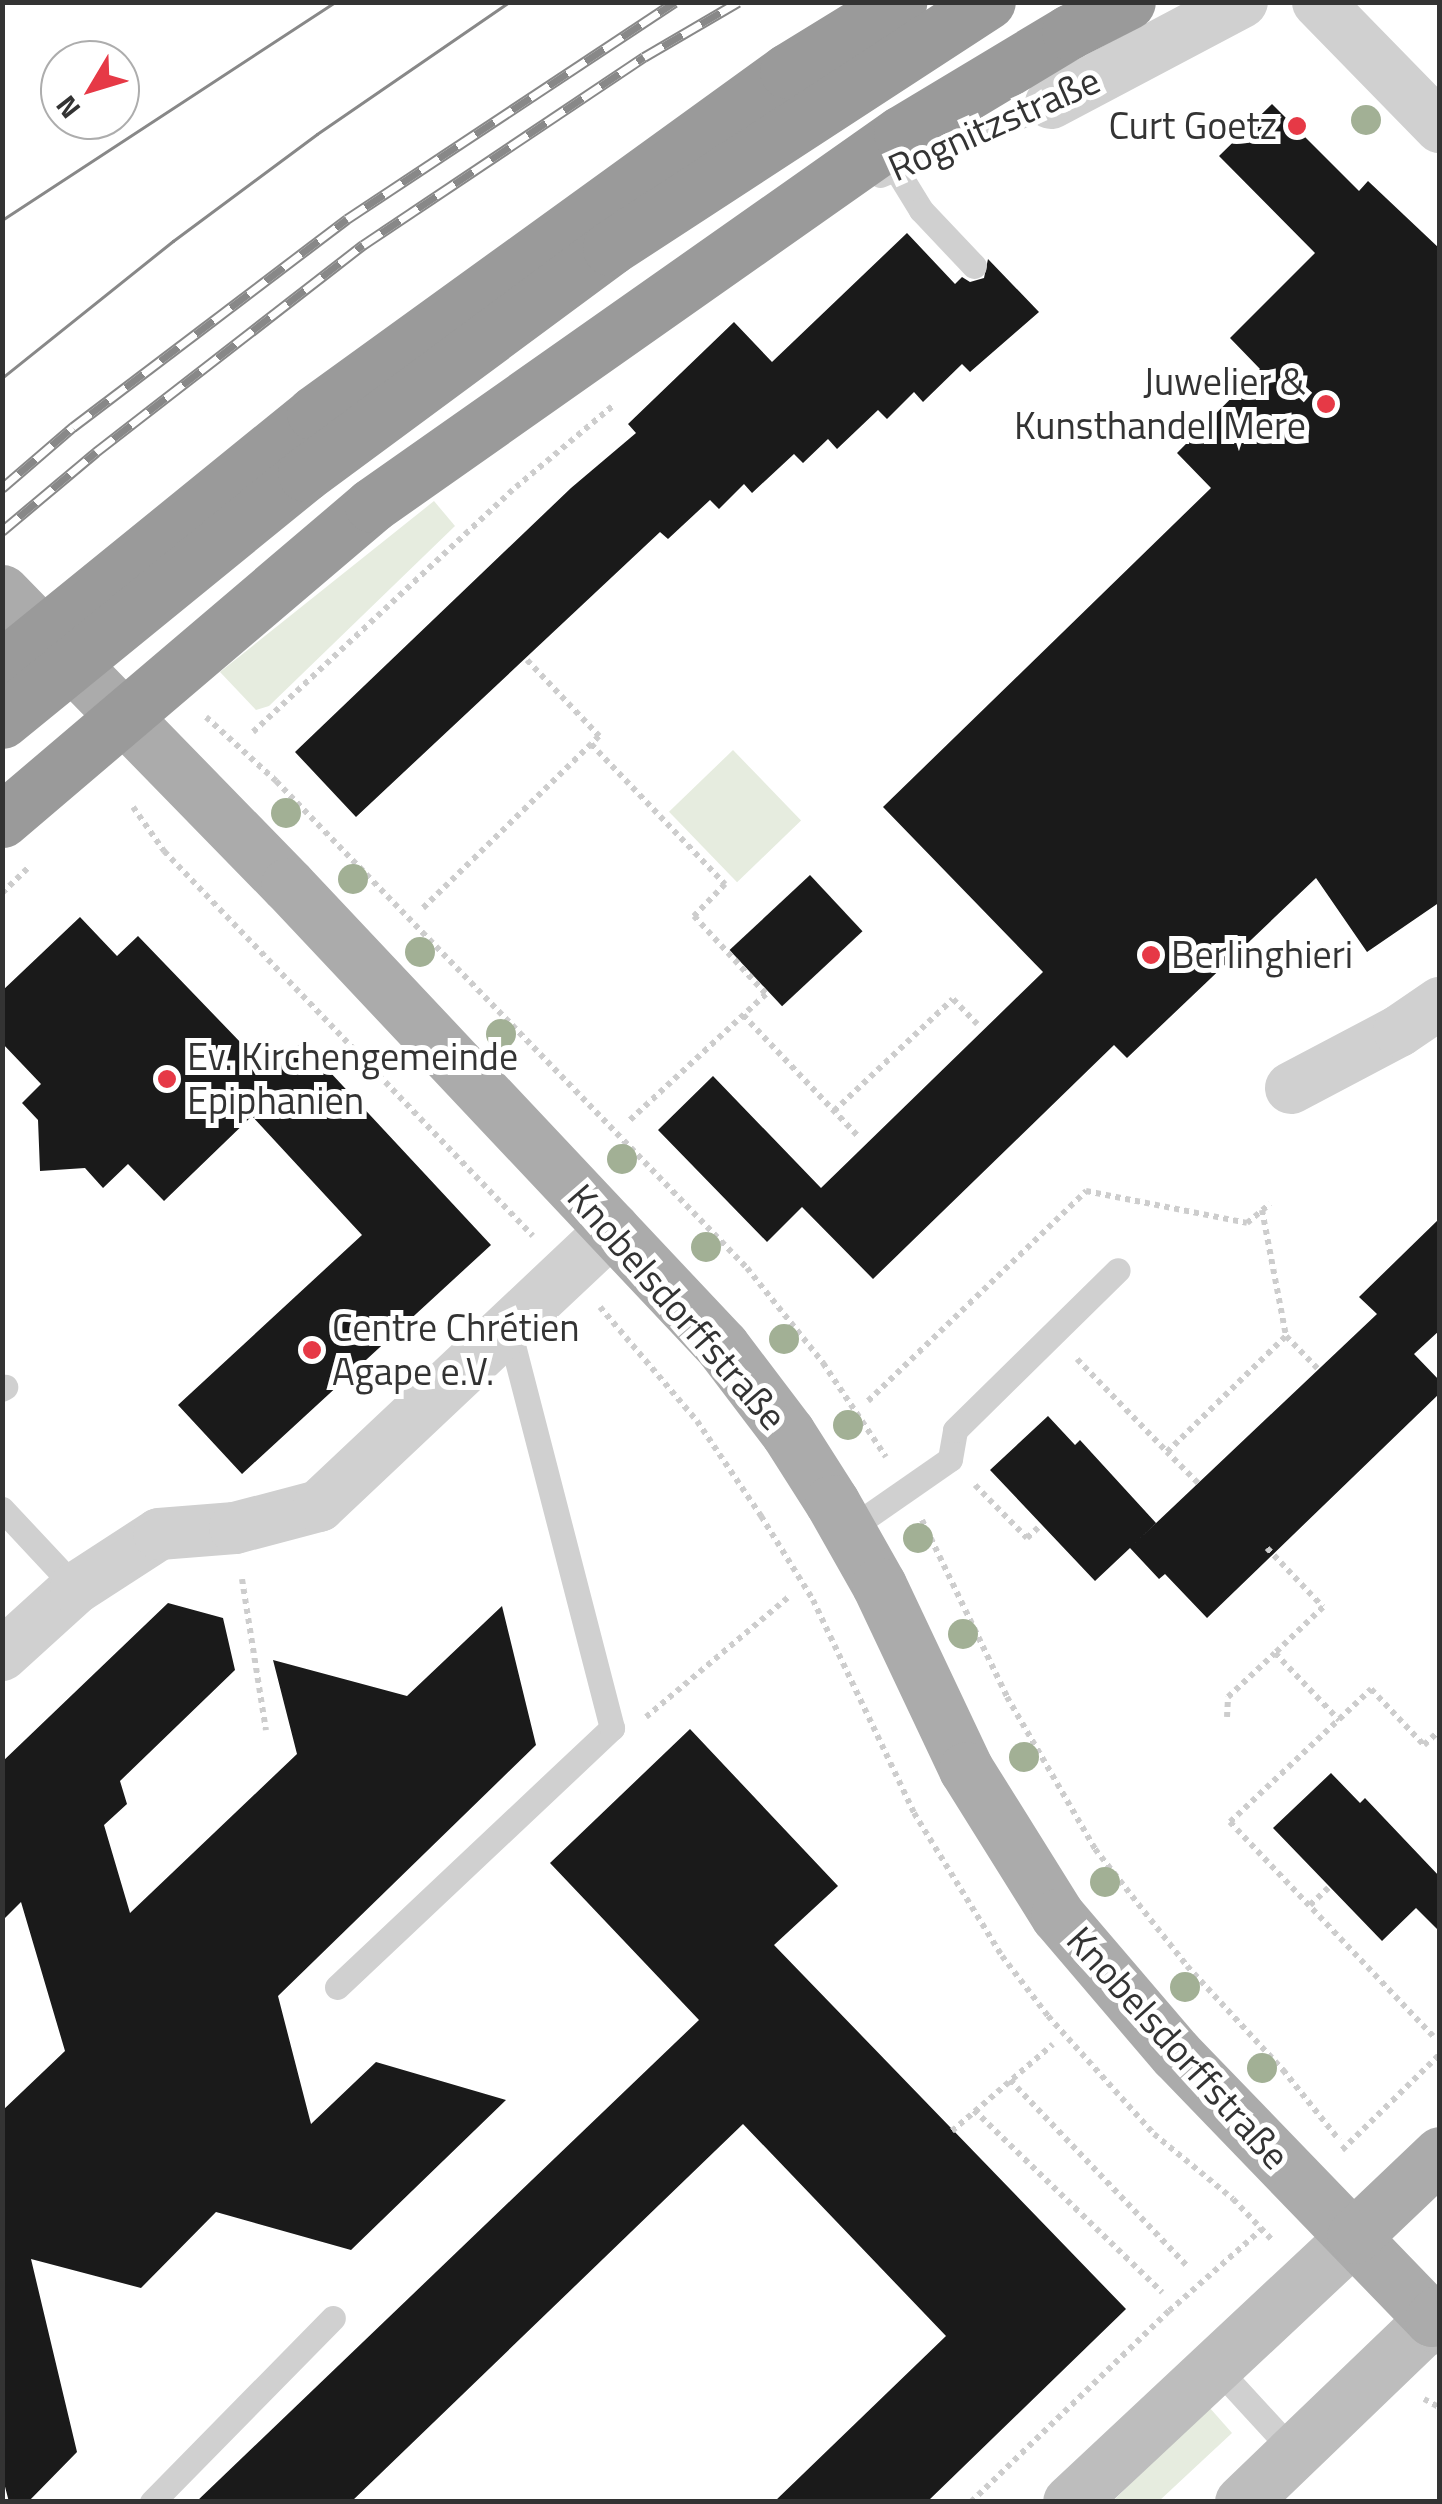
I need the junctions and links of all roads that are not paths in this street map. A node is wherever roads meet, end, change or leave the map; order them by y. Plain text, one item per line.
1 (899, 2) edge
2 (988, 2) edge
3 (1128, 2) edge
4 (1242, 2) edge
5 (1318, 2) edge
6 (1050, 103) joint
7 (1440, 127) edge
8 (894, 166) junction
9 (766, 265) dead end
10 (974, 266) dead end
11 (2, 592) edge
12 (2, 668) edge
13 (113, 705) junction
14 (2, 721) edge
15 (2, 820) edge
16 (1440, 1002) edge
17 (1291, 1088) dead end
18 (614, 1228) junction
19 (1118, 1270) dead end
20 (508, 1325) junction
21 (2, 1509) edge
22 (848, 1530) junction
23 (76, 1588) junction
24 (2, 1655) edge
25 (337, 1987) dead end
26 (1440, 2154) edge
27 (1354, 2236) junction
28 (333, 2318) dead end
29 (1437, 2319) edge
30 (1215, 2366) junction
31 (1294, 2452) junction
32 (152, 2502) edge
33 (1070, 2502) edge
34 (1242, 2502) edge

1 - 12 highway
2 - 14 highway
3 - 13 highway
4 - 6 street, Rognitzstraße
5 - 7 street
6 - 8 lane, Rognitzstraße
8 - 9 lane, Rognitzstraße
8 - 10 lane
11 - 13 main road, Knobelsdorffstraße
13 - 15 highway
13 - 18 main road, Knobelsdorffstraße
16 - 17 street
18 - 20 street
18 - 22 main road, Knobelsdorffstraße
19 - 22 lane
20 - 23 street
20 - 25 lane
21 - 23 lane
22 - 27 main road, Knobelsdorffstraße
23 - 24 street
26 - 27 main road
27 - 29 main road, Knobelsdorffstraße
27 - 30 main road
28 - 32 lane
29 - 31 main road
30 - 31 lane
30 - 33 main road
31 - 34 main road

